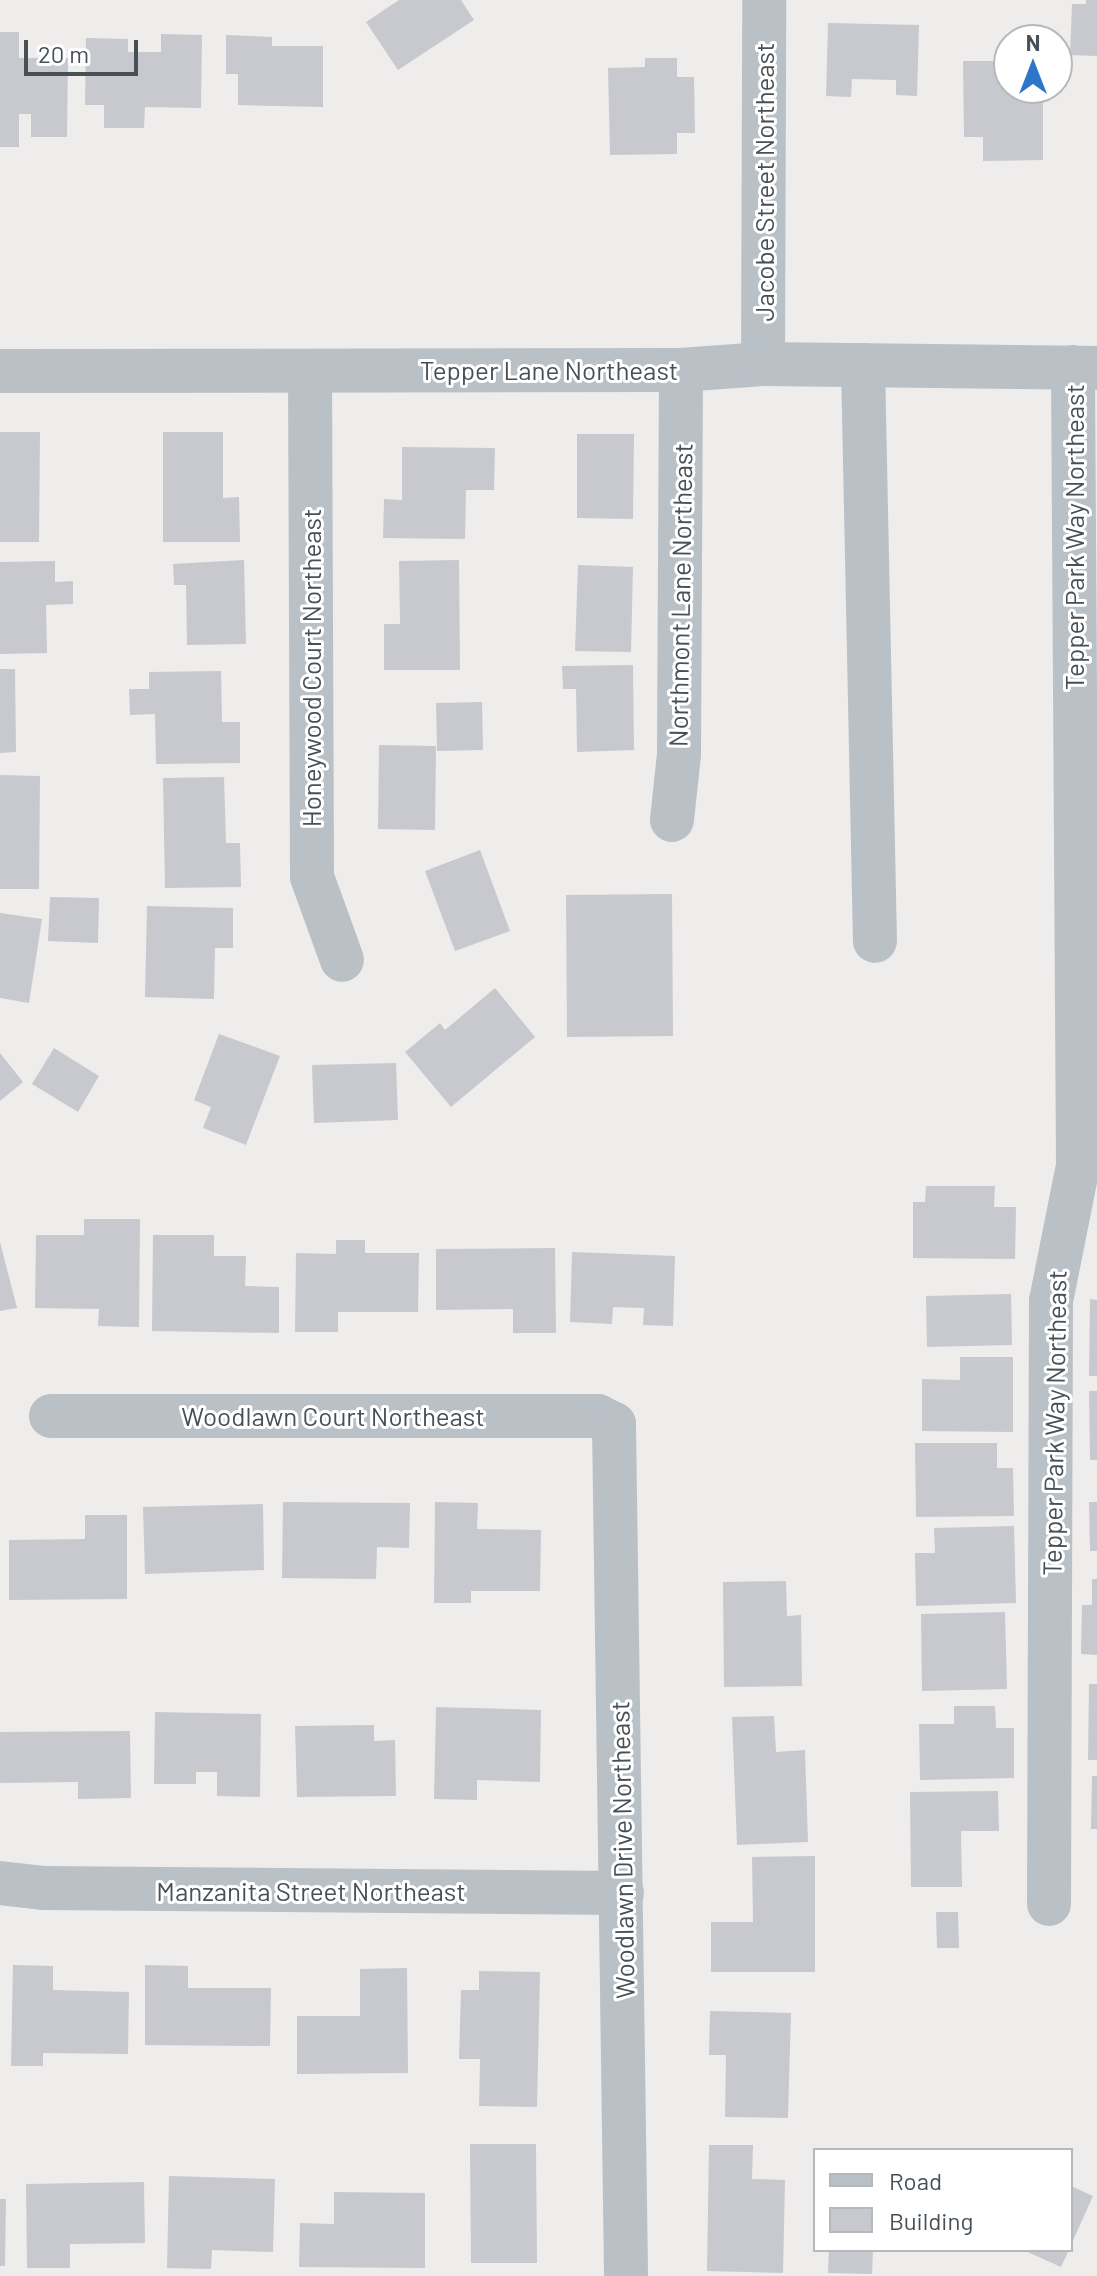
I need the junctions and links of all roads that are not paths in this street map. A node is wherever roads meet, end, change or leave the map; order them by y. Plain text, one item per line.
1 (764, 0) edge
2 (763, 364) junction
3 (863, 365) junction
4 (1085, 368) edge
5 (681, 370) junction
6 (0, 371) edge
7 (310, 371) junction
8 (672, 820) dead end
9 (875, 941) dead end
10 (342, 960) dead end
11 (51, 1416) dead end
12 (614, 1424) joint
13 (0, 1883) edge
14 (622, 1893) junction
15 (1049, 1904) dead end
16 (626, 2276) edge

1 - 2 street, Jacobe Street Northeast
2 - 3 street, Tepper Lane Northeast
2 - 5 street, Tepper Lane Northeast
3 - 4 street, Tepper Lane Northeast
3 - 9 street
4 - 15 street, Tepper Park Way Northeast
5 - 7 street, Tepper Lane Northeast
5 - 8 street, Northmont Lane Northeast
6 - 7 street, Tepper Lane Northeast
7 - 10 street, Honeywood Court Northeast
11 - 12 street, Woodlawn Court Northeast
12 - 14 street, Woodlawn Drive Northeast
13 - 14 street, Manzanita Street Northeast
14 - 16 street, Woodlawn Drive Northeast

